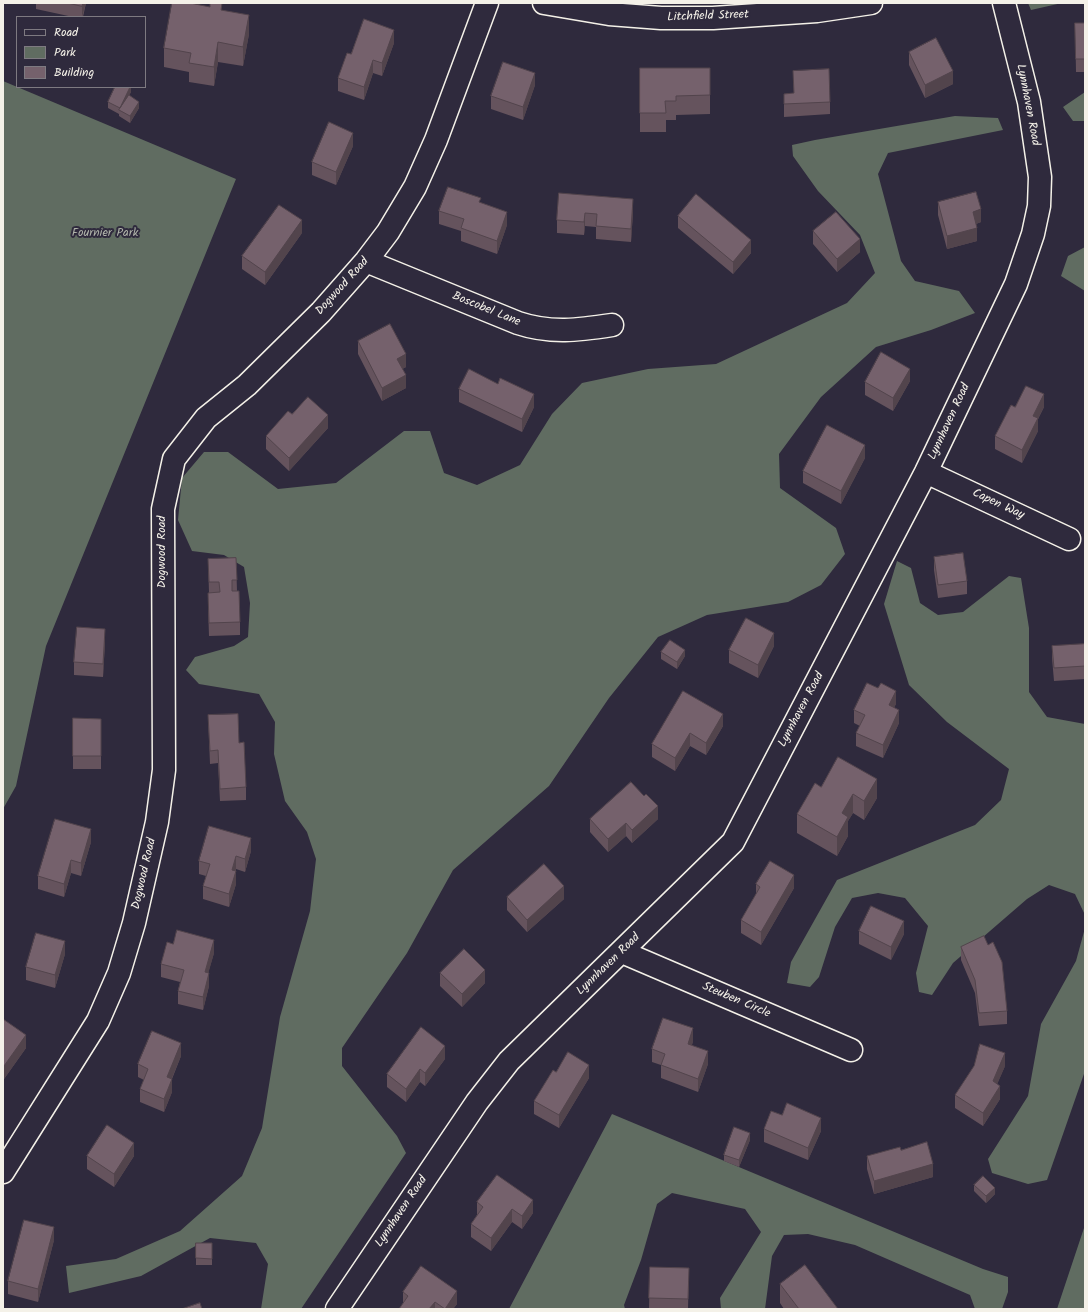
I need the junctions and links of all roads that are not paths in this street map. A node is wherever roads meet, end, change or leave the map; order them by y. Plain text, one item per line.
1 (487, 3) edge
2 (544, 3) edge
3 (872, 3) edge
4 (1004, 3) edge
5 (366, 261) junction
6 (612, 325) dead end
7 (926, 472) junction
8 (1069, 539) dead end
9 (622, 952) junction
10 (851, 1050) dead end
11 (3, 1172) edge
12 (337, 1309) edge

1 - 5 street, Dogwood Road
2 - 3 street, Litchfield Street
4 - 7 street, Lynnhaven Road
5 - 6 street, Boscobel Lane
5 - 11 street, Dogwood Road
7 - 8 street, Capen Way
7 - 9 street, Lynnhaven Road
9 - 10 street, Steuben Circle
9 - 12 street, Lynnhaven Road

